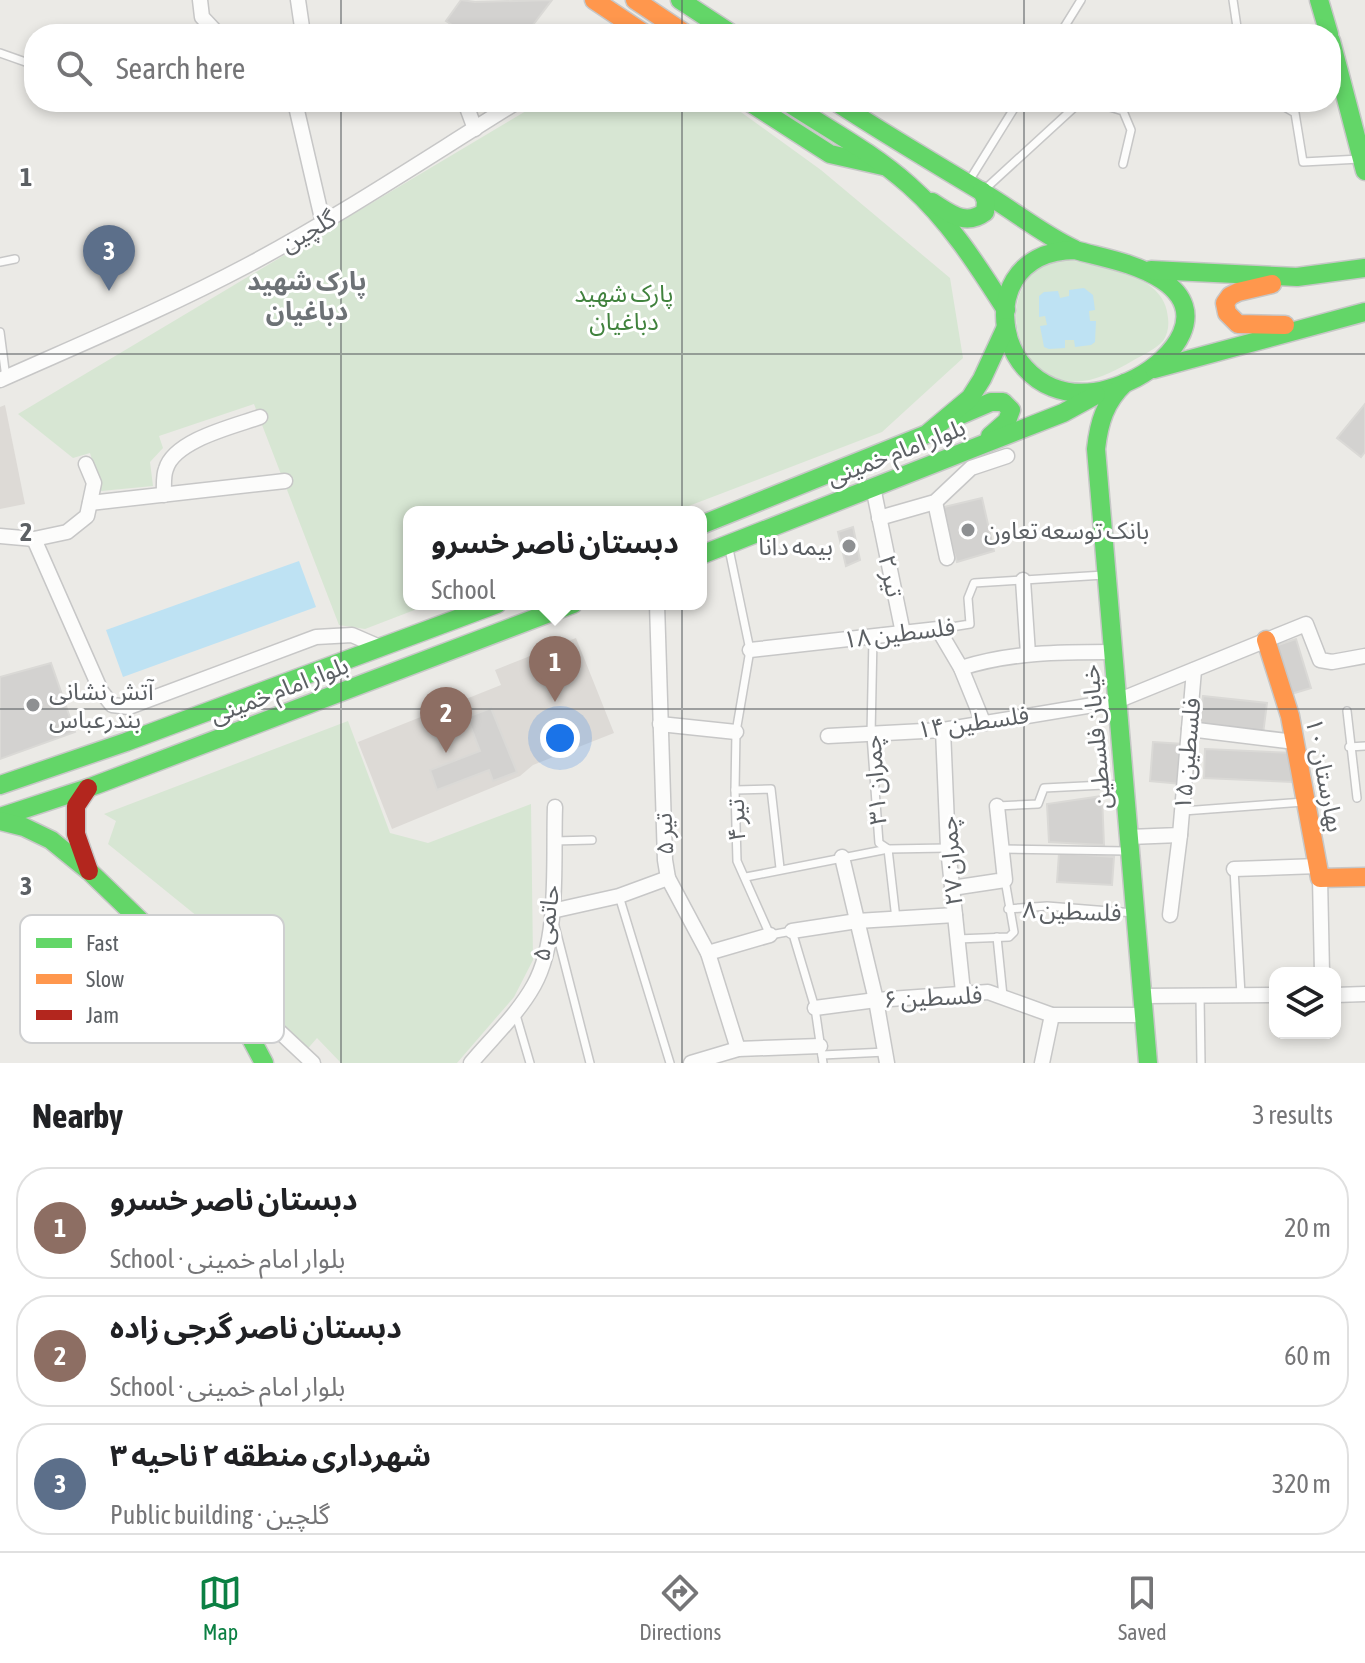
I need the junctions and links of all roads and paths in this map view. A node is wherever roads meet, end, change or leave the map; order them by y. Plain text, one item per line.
1 (200, 0) edge
2 (298, 0) edge
3 (594, 0) edge
4 (635, 0) edge
5 (680, 0) edge
6 (1081, 0) edge
7 (1233, 0) edge
8 (1319, 0) edge
9 (209, 24) edge
10 (302, 24) edge
11 (626, 24) edge
12 (671, 24) edge
13 (717, 24) edge
14 (1066, 24) edge
15 (1237, 24) edge
16 (1326, 24) edge
17 (0, 53) edge
18 (24, 61) edge
19 (1341, 80) edge
20 (297, 112) edge
21 (469, 112) edge
22 (501, 112) edge
23 (765, 112) edge
24 (802, 112) edge
25 (851, 112) edge
26 (1013, 112) edge
27 (1068, 112) edge
28 (1123, 112) edge
29 (1293, 112) edge
30 (475, 129) junction
31 (1123, 164) dead end
32 (1363, 165) edge
33 (883, 166) junction
34 (975, 187) junction
35 (920, 195) junction
36 (323, 223) junction
37 (1075, 250) junction
38 (15, 259) dead end
39 (0, 262) edge
40 (1365, 268) edge
41 (1138, 269) junction
42 (1297, 277) junction
43 (1365, 312) edge
44 (1006, 318) junction
45 (1307, 324) junction
46 (0, 332) edge
47 (1148, 371) junction
48 (3, 379) edge
49 (1104, 399) junction
50 (260, 417) dead end
51 (948, 419) junction
52 (984, 443) junction
53 (1007, 456) dead end
54 (86, 464) dead end
55 (285, 481) dead end
56 (873, 487) junction
57 (164, 495) junction
58 (935, 502) junction
59 (90, 503) junction
60 (879, 518) junction
61 (707, 523) edge
62 (0, 536) edge
63 (34, 539) junction
64 (728, 544) junction
65 (707, 553) edge
66 (947, 558) dead end
67 (1106, 575) junction
68 (1023, 580) junction
69 (481, 610) edge
70 (557, 610) edge
71 (657, 610) edge
72 (938, 629) junction
73 (903, 633) junction
74 (873, 637) junction
75 (1266, 640) junction
76 (382, 648) junction
77 (750, 650) junction
78 (1113, 652) junction
79 (1028, 654) junction
80 (1365, 656) edge
81 (961, 668) junction
82 (1194, 670) junction
83 (1117, 701) junction
84 (1347, 711) dead end
85 (983, 722) junction
86 (660, 724) junction
87 (1189, 729) junction
88 (943, 730) junction
89 (736, 732) junction
90 (871, 735) junction
91 (828, 736) dead end
92 (1295, 742) junction
93 (1365, 746) edge
94 (1349, 747) junction
95 (1124, 784) junction
96 (0, 785) edge
97 (88, 788) junction
98 (735, 790) junction
99 (1357, 798) dead end
100 (1306, 802) junction
101 (997, 806) joint
102 (555, 807) dead end
103 (1183, 811) junction
104 (0, 819) edge
105 (1180, 835) junction
106 (592, 840) dead end
107 (554, 841) junction
108 (1129, 844) junction
109 (948, 848) junction
110 (888, 849) junction
111 (1001, 849) junction
112 (842, 857) junction
113 (780, 868) junction
114 (1234, 869) joint
115 (89, 871) junction
116 (1319, 872) junction
117 (746, 877) junction
118 (1365, 877) edge
119 (668, 878) junction
120 (1005, 880) junction
121 (952, 888) junction
122 (619, 896) junction
123 (1008, 909) junction
124 (552, 911) junction
125 (1135, 913) junction
126 (135, 915) edge
127 (955, 915) junction
128 (1170, 915) dead end
129 (896, 919) junction
130 (857, 921) junction
131 (792, 931) junction
132 (770, 935) junction
133 (997, 937) junction
134 (957, 939) junction
135 (708, 953) junction
136 (1322, 967) edge
137 (963, 992) junction
138 (1365, 994) edge
139 (1241, 995) junction
140 (1269, 995) edge
141 (1341, 995) edge
142 (1003, 996) junction
143 (1200, 996) junction
144 (876, 1000) junction
145 (1142, 1006) junction
146 (815, 1008) junction
147 (515, 1011) junction
148 (1052, 1015) junction
149 (284, 1036) edge
150 (253, 1043) edge
151 (729, 1055) edge
152 (822, 1055) edge
153 (886, 1057) edge
154 (264, 1063) edge
155 (313, 1063) edge
156 (471, 1063) edge
157 (530, 1063) edge
158 (590, 1063) edge
159 (670, 1063) edge
160 (691, 1063) edge
161 (1042, 1063) edge
162 (1148, 1063) edge
163 (1201, 1063) edge

1 - 9 street
2 - 10 street
3 - 11 main road
4 - 12 main road
5 - 13 main road
6 - 14 lane
7 - 15 lane
8 - 16 main road
17 - 18 lane
19 - 32 main road
20 - 36 street
21 - 30 street
22 - 30 street, گلچین
23 - 33 main road
24 - 33 main road
25 - 34 main road
26 - 34 lane
27 - 34 lane
28 - 31 lane
29 - 32 lane
30 - 36 street, گلچین
33 - 35 main road
34 - 35 main road
34 - 37 main road
35 - 44 main road
36 - 48 street, گلچین
37 - 41 main road
37 - 44 main road
38 - 39 lane
40 - 42 main road
41 - 42 main road
41 - 47 main road
42 - 45 main road
43 - 45 main road
44 - 49 main road
44 - 51 main road, بلوار امام خمینی
45 - 47 main road
46 - 48 lane
47 - 49 main road
49 - 52 main road, بلوار امام خمینی
49 - 67 main road, خیابان فلسطین
50 - 57 street
51 - 52 main road
51 - 61 main road, بلوار امام خمینی
52 - 56 main road, بلوار امام خمینی
53 - 58 street
54 - 59 street
55 - 57 street
56 - 60 street, تیر ۲
56 - 64 main road, بلوار امام خمینی
57 - 59 street
58 - 60 street
58 - 66 street
59 - 63 street
60 - 73 street, تیر ۲
62 - 63 street
63 - 76 street
64 - 65 main road, بلوار امام خمینی
64 - 77 lane, تیر ۴
67 - 68 lane, فلسطین ۱۸
67 - 78 main road, خیابان فلسطین
68 - 72 lane, فلسطین ۱۸
68 - 79 street
69 - 76 main road, بلوار امام خمینی
70 - 97 main road, بلوار امام خمینی
71 - 86 street, تیر ۵
72 - 73 street, فلسطین ۱۸
72 - 81 street
73 - 74 street, فلسطین ۱۸
74 - 77 street, فلسطین ۱۸
74 - 90 lane, چمران ۳۱
75 - 80 street, فلسطین ۱۴
75 - 82 street, فلسطین ۱۴
75 - 92 main road, بهارستان ۱۰
76 - 96 main road, بلوار امام خمینی
77 - 89 lane, تیر ۴
78 - 79 street
78 - 83 main road, خیابان فلسطین
79 - 81 street
81 - 85 street
82 - 83 street, فلسطین ۱۴
82 - 87 street, فلسطین ۱۵
83 - 85 street, فلسطین ۱۴
83 - 95 main road, خیابان فلسطین
84 - 94 lane
85 - 88 street, فلسطین ۱۴
86 - 89 street
86 - 119 street, تیر ۵
87 - 92 street
87 - 103 street, فلسطین ۱۵
88 - 90 street, فلسطین ۱۴
88 - 109 street, چمران ۲۷
89 - 98 lane, تیر ۴
90 - 91 street, فلسطین ۱۴
90 - 110 lane, چمران ۳۱
92 - 100 main road, بهارستان ۱۰
93 - 94 lane
94 - 99 lane
95 - 101 lane
95 - 108 main road, خیابان فلسطین
97 - 104 main road, بلوار امام خمینی
97 - 115 main road
98 - 113 lane
98 - 117 lane, تیر ۴
100 - 103 lane
100 - 116 main road, بهارستان ۱۰
101 - 111 street
102 - 107 street, حاتمی ۵
103 - 105 street, فلسطین ۱۵
104 - 115 main road
105 - 108 street, فلسطین ۱۵
105 - 128 street
106 - 107 lane
107 - 124 street, حاتمی ۵
108 - 111 lane
108 - 125 main road, خیابان فلسطین
109 - 110 lane
109 - 121 street, چمران ۲۷
110 - 112 lane
110 - 129 lane, چمران ۳۱
111 - 120 street
112 - 113 lane
112 - 130 street
113 - 117 lane
114 - 116 street
114 - 139 lane
115 - 126 main road
116 - 118 main road
116 - 136 street
117 - 132 lane, تیر ۴
119 - 122 street
119 - 135 street, تیر ۵
120 - 121 street
120 - 123 lane
121 - 127 street, چمران ۲۷
122 - 124 street
122 - 159 lane
123 - 125 lane, فلسطین ۸
123 - 133 lane
124 - 147 street, حاتمی ۵
124 - 158 lane
125 - 145 main road, خیابان فلسطین
127 - 129 street
127 - 134 street, چمران ۲۷
129 - 130 street
130 - 131 street
130 - 144 street
131 - 132 lane
131 - 146 lane
132 - 135 street
133 - 134 lane
133 - 142 lane
134 - 137 street, چمران ۲۷
135 - 151 street, تیر ۵
137 - 142 street, فلسطین ۶
137 - 144 street, فلسطین ۶
138 - 141 street
139 - 140 street, فلسطین ۶
139 - 143 street, فلسطین ۶
142 - 148 street, فلسطین ۶
143 - 145 street, فلسطین ۶
143 - 163 lane
144 - 146 street, فلسطین ۶
144 - 153 street
145 - 148 street, فلسطین ۶
145 - 162 main road, خیابان فلسطین
146 - 152 lane
147 - 156 street, حاتمی ۵
147 - 157 lane
148 - 161 street
149 - 155 street
150 - 154 main road
151 - 152 street
151 - 160 street
152 - 153 lane

